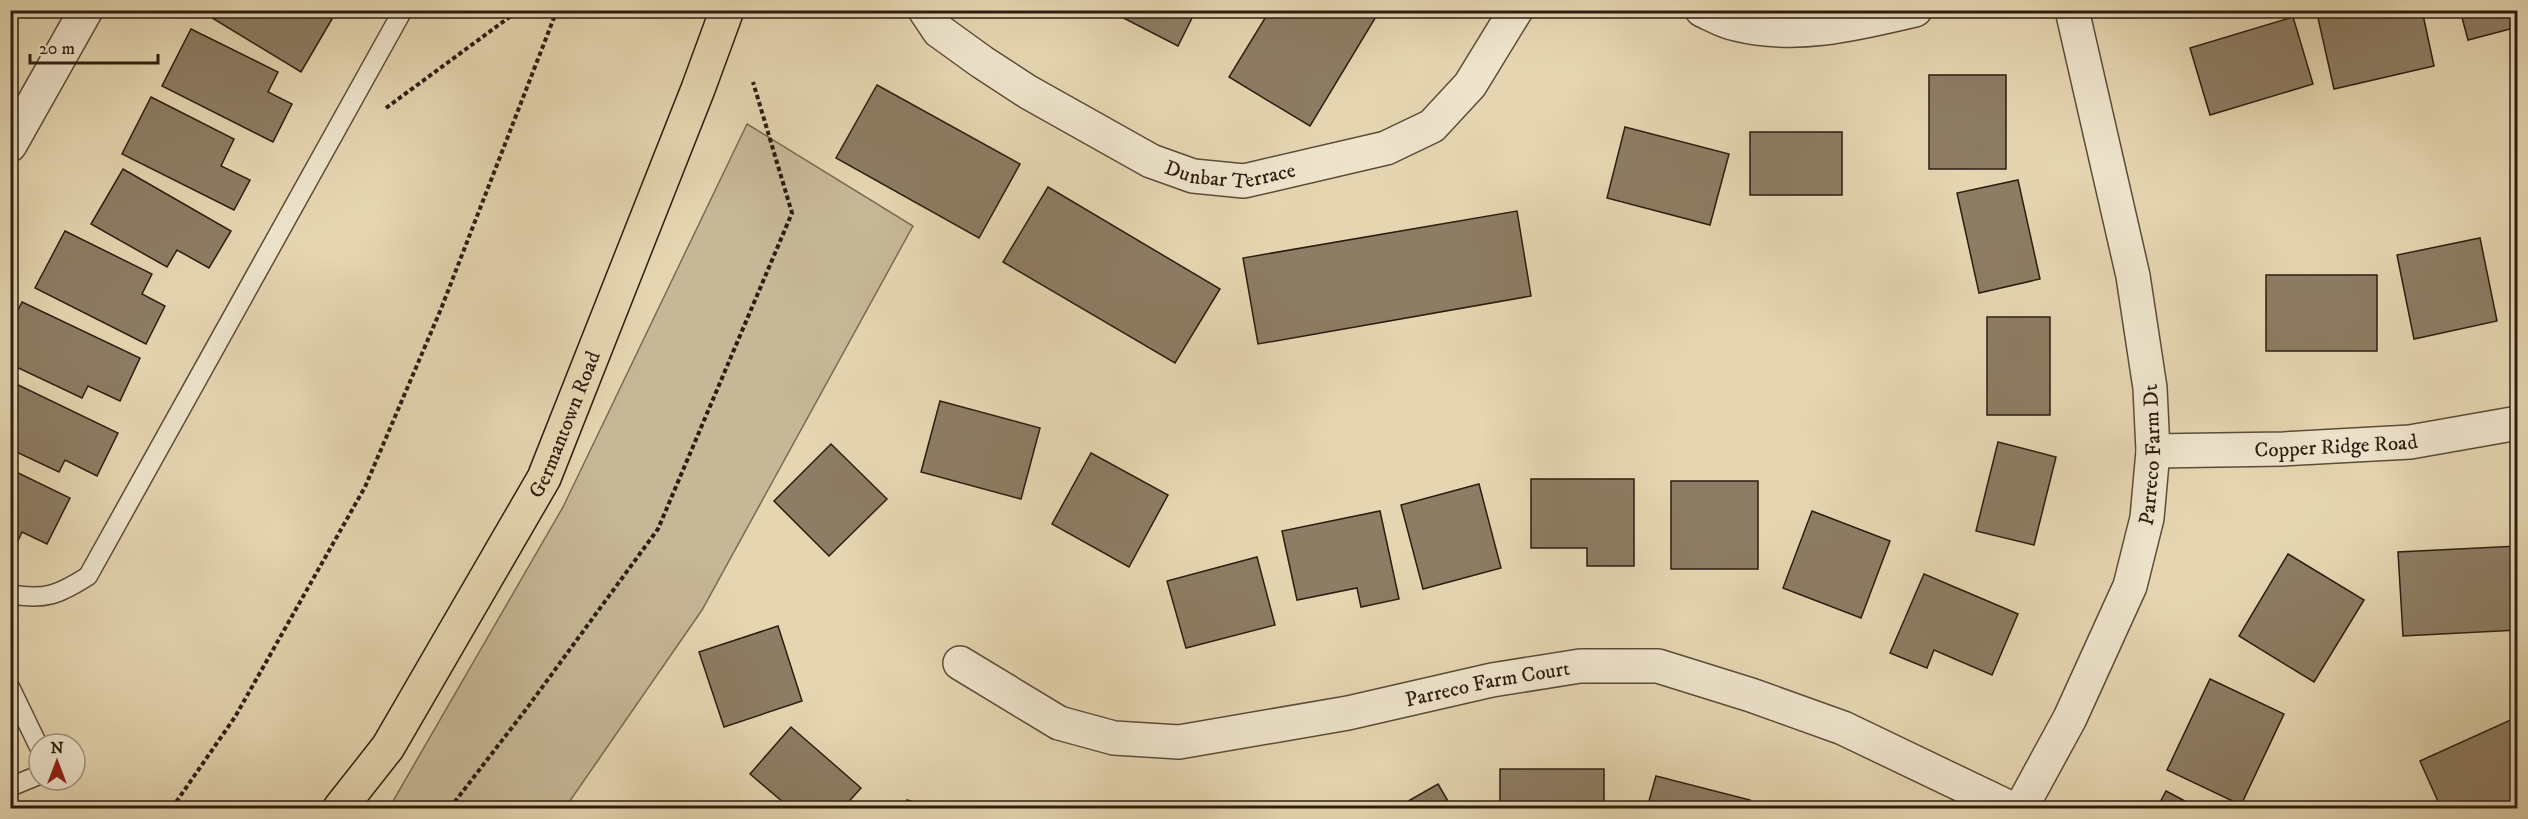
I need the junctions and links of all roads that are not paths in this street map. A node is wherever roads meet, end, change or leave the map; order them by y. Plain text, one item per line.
1 (86, 10) edge
2 (404, 10) edge
3 (727, 10) edge
4 (925, 10) edge
5 (1516, 10) edge
6 (1702, 10) edge
7 (1915, 10) edge
8 (2072, 10) edge
9 (10, 145) edge
10 (2517, 423) edge
11 (2153, 451) junction
12 (10, 594) edge
13 (960, 663) dead end
14 (10, 687) edge
15 (32, 732) edge
16 (27, 780) edge
17 (10, 787) edge
18 (340, 808) edge
19 (2010, 808) edge
20 (2021, 808) edge

1 - 9 street
2 - 12 lane
3 - 18 main road, Germantown Road
4 - 5 street, Dunbar Terrace
6 - 7 street
8 - 11 street, Parreco Farm Dt
10 - 11 street, Copper Ridge Road
11 - 20 street, Parreco Farm Dt
13 - 19 street, Parreco Farm Court
14 - 15 lane
16 - 17 lane

